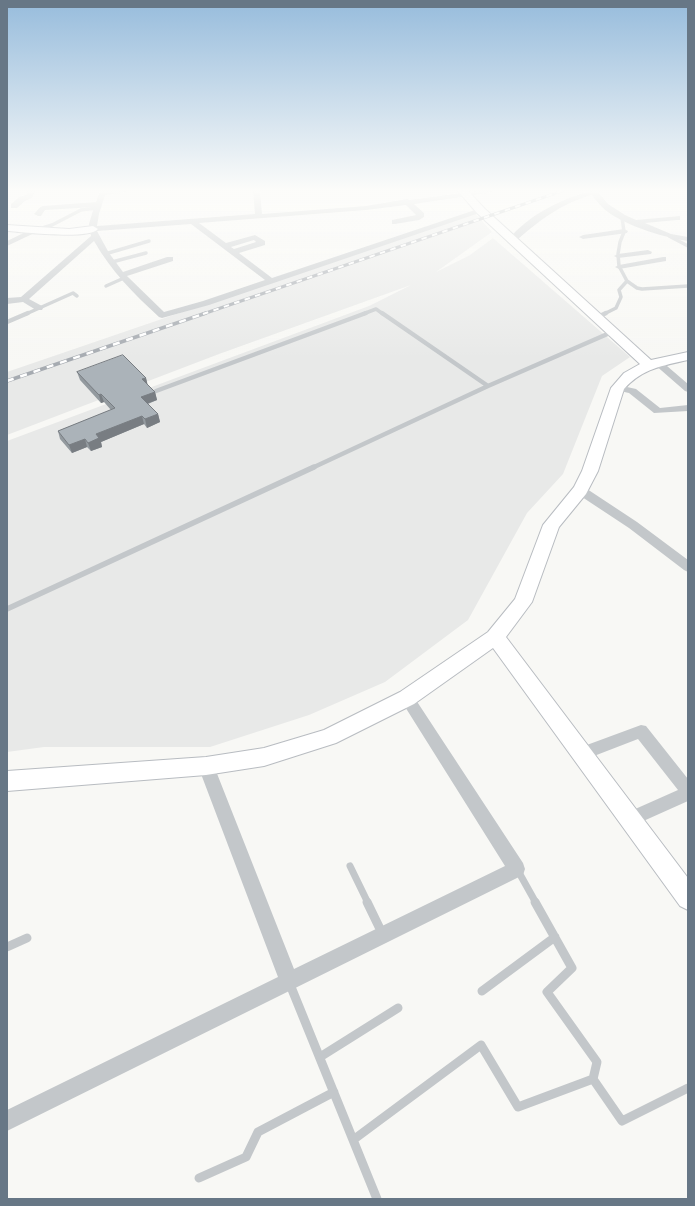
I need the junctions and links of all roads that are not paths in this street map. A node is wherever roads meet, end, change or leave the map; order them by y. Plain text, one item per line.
1 (79, 247) edge
2 (101, 247) edge
3 (128, 247) edge
4 (226, 247) edge
5 (248, 247) edge
6 (372, 247) edge
7 (520, 247) edge
8 (619, 247) edge
9 (233, 252) junction
10 (648, 252) dead end
11 (146, 253) dead end
12 (105, 254) junction
13 (618, 256) junction
14 (663, 259) dead end
15 (170, 260) dead end
16 (112, 262) junction
17 (619, 267) junction
18 (123, 277) junction
19 (271, 281) junction
20 (627, 281) junction
21 (106, 286) dead end
22 (688, 286) edge
23 (77, 296) dead end
24 (24, 298) junction
25 (7, 301) edge
26 (40, 308) junction
27 (596, 318) junction
28 (7, 322) edge
29 (612, 332) junction
30 (688, 356) edge
31 (652, 364) junction
32 (488, 386) junction
33 (618, 388) junction
34 (688, 389) edge
35 (156, 391) edge
36 (688, 408) edge
37 (580, 490) junction
38 (688, 567) edge
39 (7, 609) edge
40 (495, 637) junction
41 (407, 698) junction
42 (582, 754) junction
43 (206, 766) junction
44 (7, 781) edge
45 (688, 792) edge
46 (630, 819) junction
47 (350, 866) dead end
48 (517, 869) junction
49 (688, 898) edge
50 (383, 936) junction
51 (555, 937) junction
52 (27, 938) dead end
53 (7, 947) edge
54 (289, 981) junction
55 (482, 991) dead end
56 (398, 1008) dead end
57 (320, 1057) junction
58 (593, 1079) junction
59 (688, 1088) edge
60 (334, 1092) junction
61 (7, 1121) edge
62 (353, 1140) junction
63 (199, 1178) dead end
64 (377, 1199) edge

1 - 24 street
2 - 12 street
3 - 12 lane
4 - 9 street
5 - 9 street
6 - 19 street
7 - 27 street
8 - 13 lane
9 - 19 street
10 - 13 street
11 - 16 lane
12 - 16 street
13 - 17 lane
14 - 17 street
15 - 18 street
16 - 18 street
17 - 20 lane
18 - 19 street
18 - 21 lane
20 - 22 lane
20 - 27 lane
23 - 26 lane
24 - 25 street
24 - 26 street
26 - 28 lane
27 - 29 street
29 - 31 street
29 - 32 lane
30 - 31 street
31 - 33 street
31 - 34 street
32 - 35 lane
32 - 39 lane
33 - 36 street
33 - 37 street
37 - 38 street
37 - 40 street
40 - 41 street
40 - 42 street
41 - 43 street
41 - 48 street
42 - 45 street
42 - 46 street
43 - 44 street
43 - 54 street
45 - 46 street
46 - 49 street
47 - 50 lane
48 - 50 street
48 - 51 lane
50 - 54 street
51 - 55 lane
51 - 58 lane
52 - 53 lane
54 - 57 lane
54 - 61 street
56 - 57 lane
57 - 60 lane
58 - 59 lane
58 - 62 lane
60 - 62 lane
60 - 63 lane
62 - 64 lane

